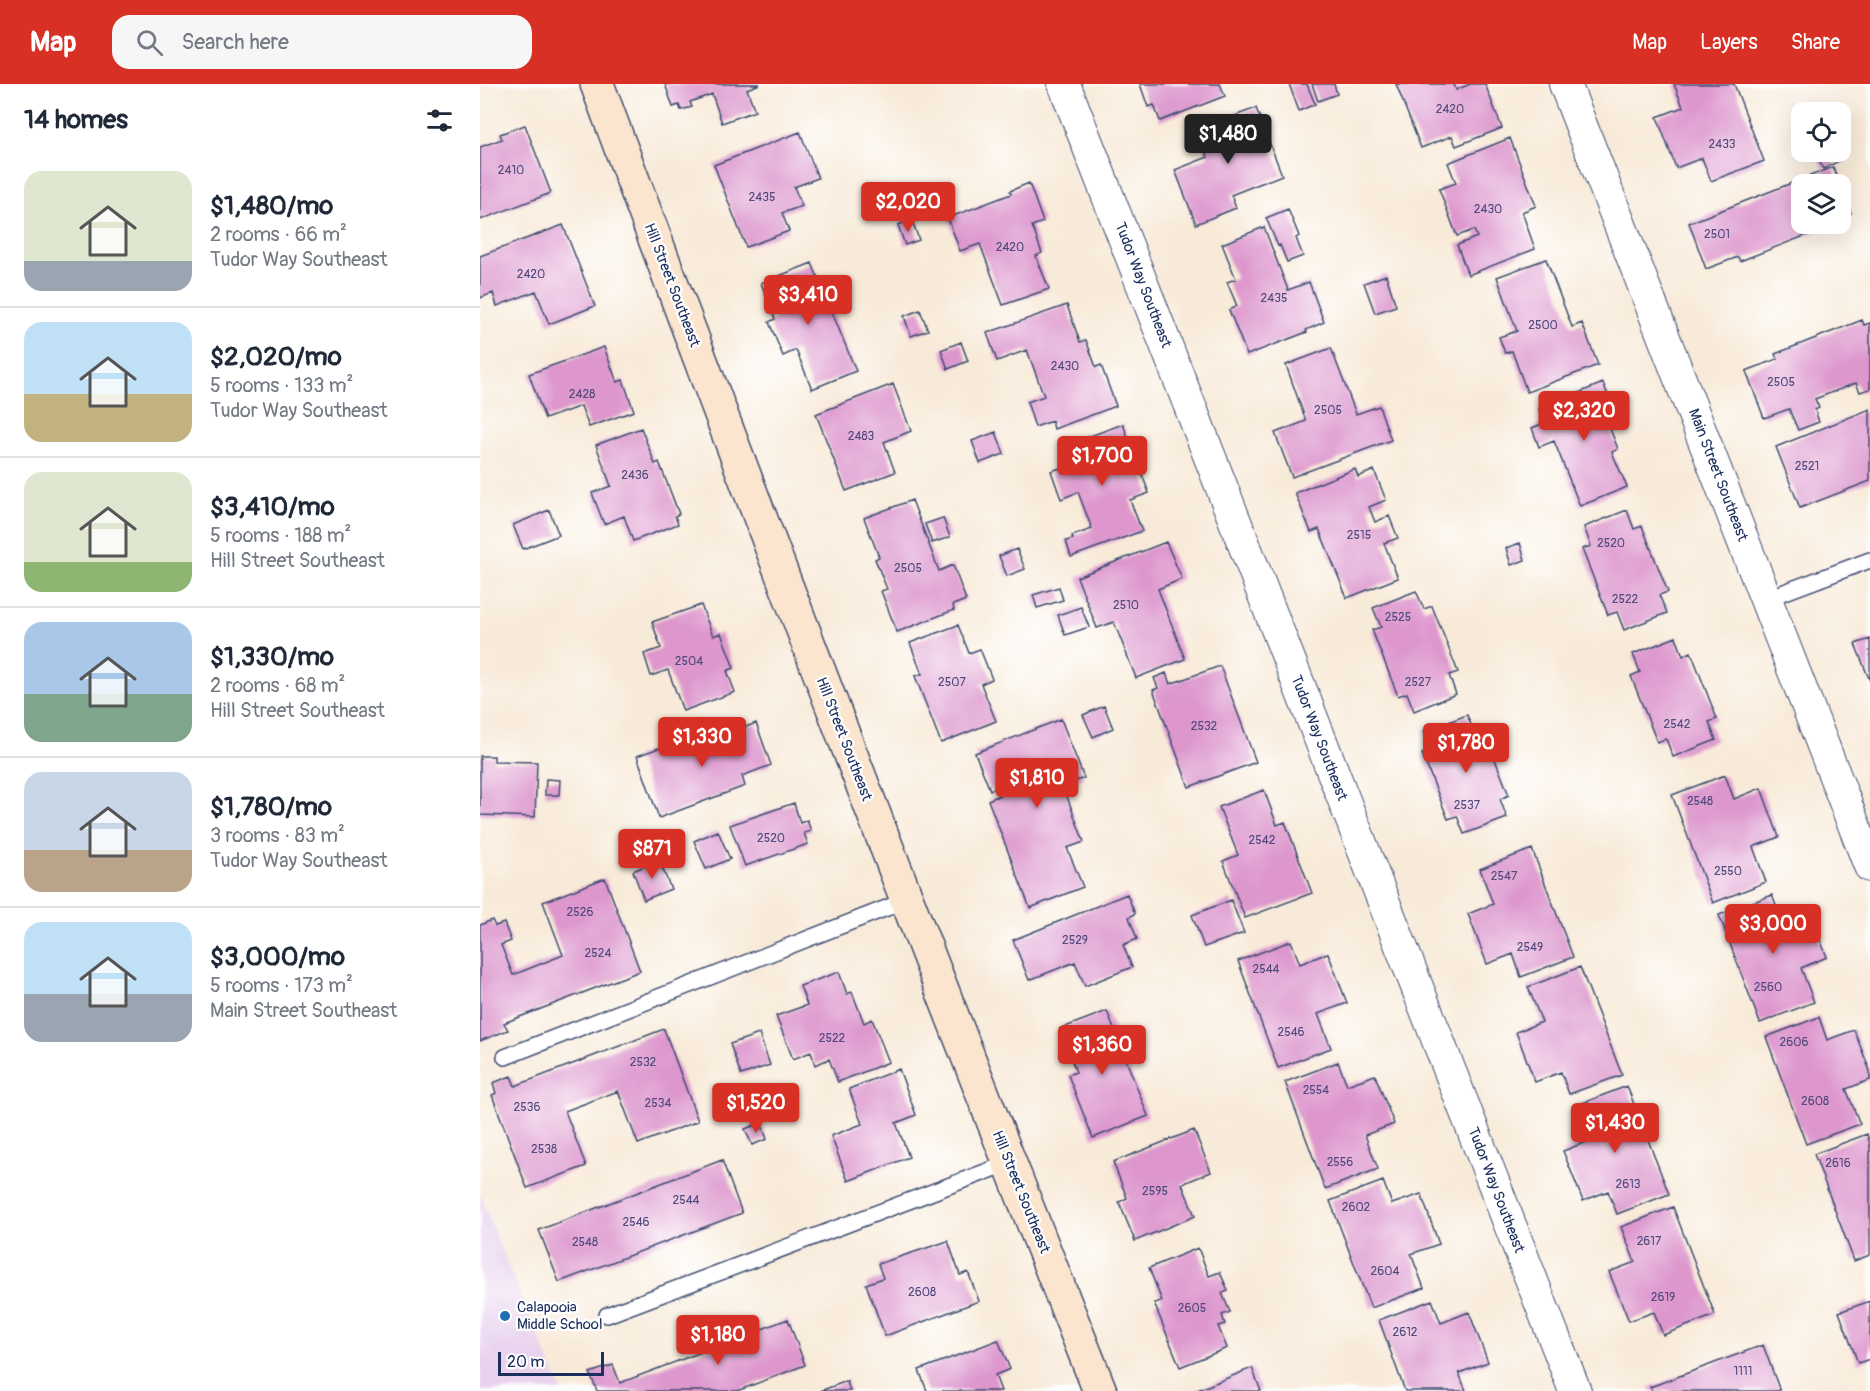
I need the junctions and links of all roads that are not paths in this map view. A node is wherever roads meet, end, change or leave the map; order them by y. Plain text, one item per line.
1 (597, 84) edge
2 (1064, 84) edge
3 (1565, 84) edge
4 (1870, 560) edge
5 (1766, 599) junction
6 (1868, 853) edge
7 (906, 900) junction
8 (505, 1057) dead end
9 (1009, 1162) junction
10 (607, 1315) dead end
11 (1100, 1391) edge
12 (1575, 1391) edge

1 - 7 street, Hill Street Southeast
2 - 12 street, Tudor Way Southeast
3 - 5 street, Main Street Southeast
4 - 5 lane
5 - 6 street, Main Street Southeast
7 - 8 lane
7 - 9 street, Hill Street Southeast
9 - 10 lane
9 - 11 street, Hill Street Southeast

